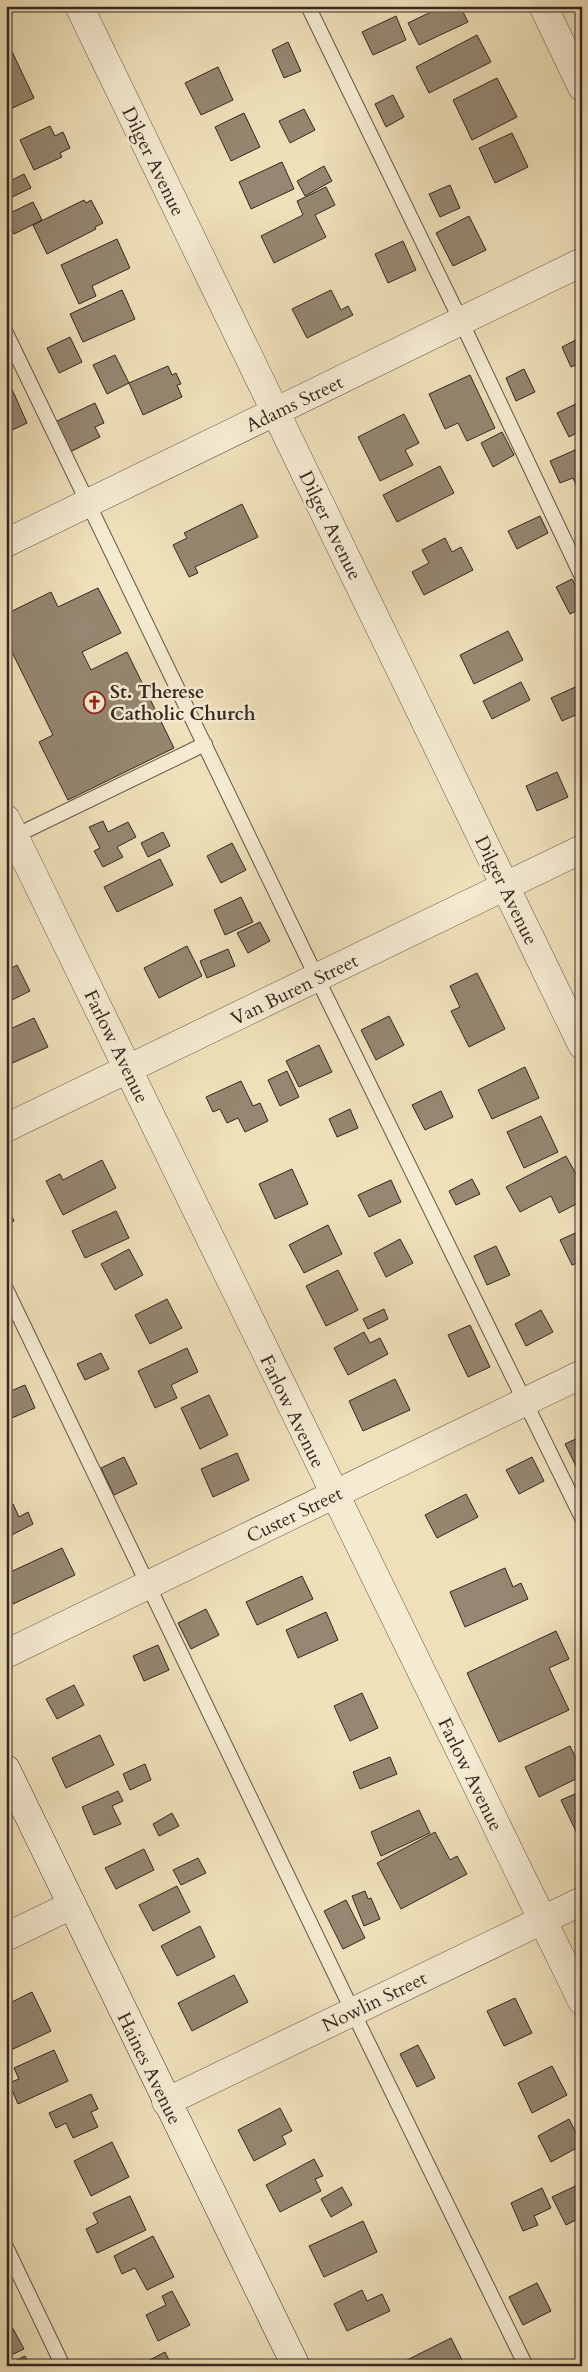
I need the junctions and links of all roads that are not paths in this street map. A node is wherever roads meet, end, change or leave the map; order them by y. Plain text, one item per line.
1 (79, 6) edge
2 (308, 6) edge
3 (543, 6) edge
4 (582, 87) edge
5 (582, 262) edge
6 (461, 321) junction
7 (6, 333) edge
8 (276, 412) junction
9 (89, 502) junction
10 (6, 543) edge
11 (582, 577) edge
12 (205, 744) junction
13 (10, 828) edge
14 (582, 850) edge
15 (505, 886) junction
16 (317, 978) junction
17 (582, 1045) edge
18 (129, 1069) junction
19 (6, 1128) edge
20 (6, 1289) edge
21 (582, 1374) edge
22 (525, 1402) junction
23 (334, 1495) junction
24 (582, 1518) edge
25 (149, 1586) junction
26 (6, 1654) edge
27 (6, 1769) edge
28 (582, 1901) edge
29 (72, 1905) junction
30 (542, 1920) junction
31 (6, 1937) edge
32 (582, 2002) edge
33 (353, 2012) junction
34 (166, 2102) junction
35 (6, 2247) edge
36 (63, 2366) edge
37 (296, 2366) edge
38 (526, 2366) edge

1 - 8 street, Dilger Avenue
2 - 6 lane
3 - 4 street
5 - 6 street, Adams Street
6 - 8 street, Adams Street
6 - 11 lane
7 - 9 lane
8 - 9 street, Adams Street
8 - 15 street, Dilger Avenue
9 - 10 street, Adams Street
9 - 12 lane
12 - 13 lane
12 - 16 lane
13 - 18 street, Farlow Avenue
14 - 15 street, Van Buren Street
15 - 16 street, Van Buren Street
15 - 17 street, Dilger Avenue
16 - 18 street, Van Buren Street
16 - 22 lane
18 - 19 street, Van Buren Street
18 - 23 street, Farlow Avenue
20 - 25 lane
21 - 22 street, Custer Street
22 - 23 street, Custer Street
22 - 24 lane
23 - 25 street, Custer Street
23 - 30 street, Farlow Avenue
25 - 26 street, Custer Street
25 - 33 lane
27 - 29 street, Haines Avenue
28 - 30 street, Nowlin Street
29 - 31 street
29 - 34 street, Haines Avenue
30 - 32 street, Farlow Avenue
30 - 33 street, Nowlin Street
33 - 34 street, Nowlin Street
33 - 38 lane
34 - 37 street, Haines Avenue
35 - 36 lane

